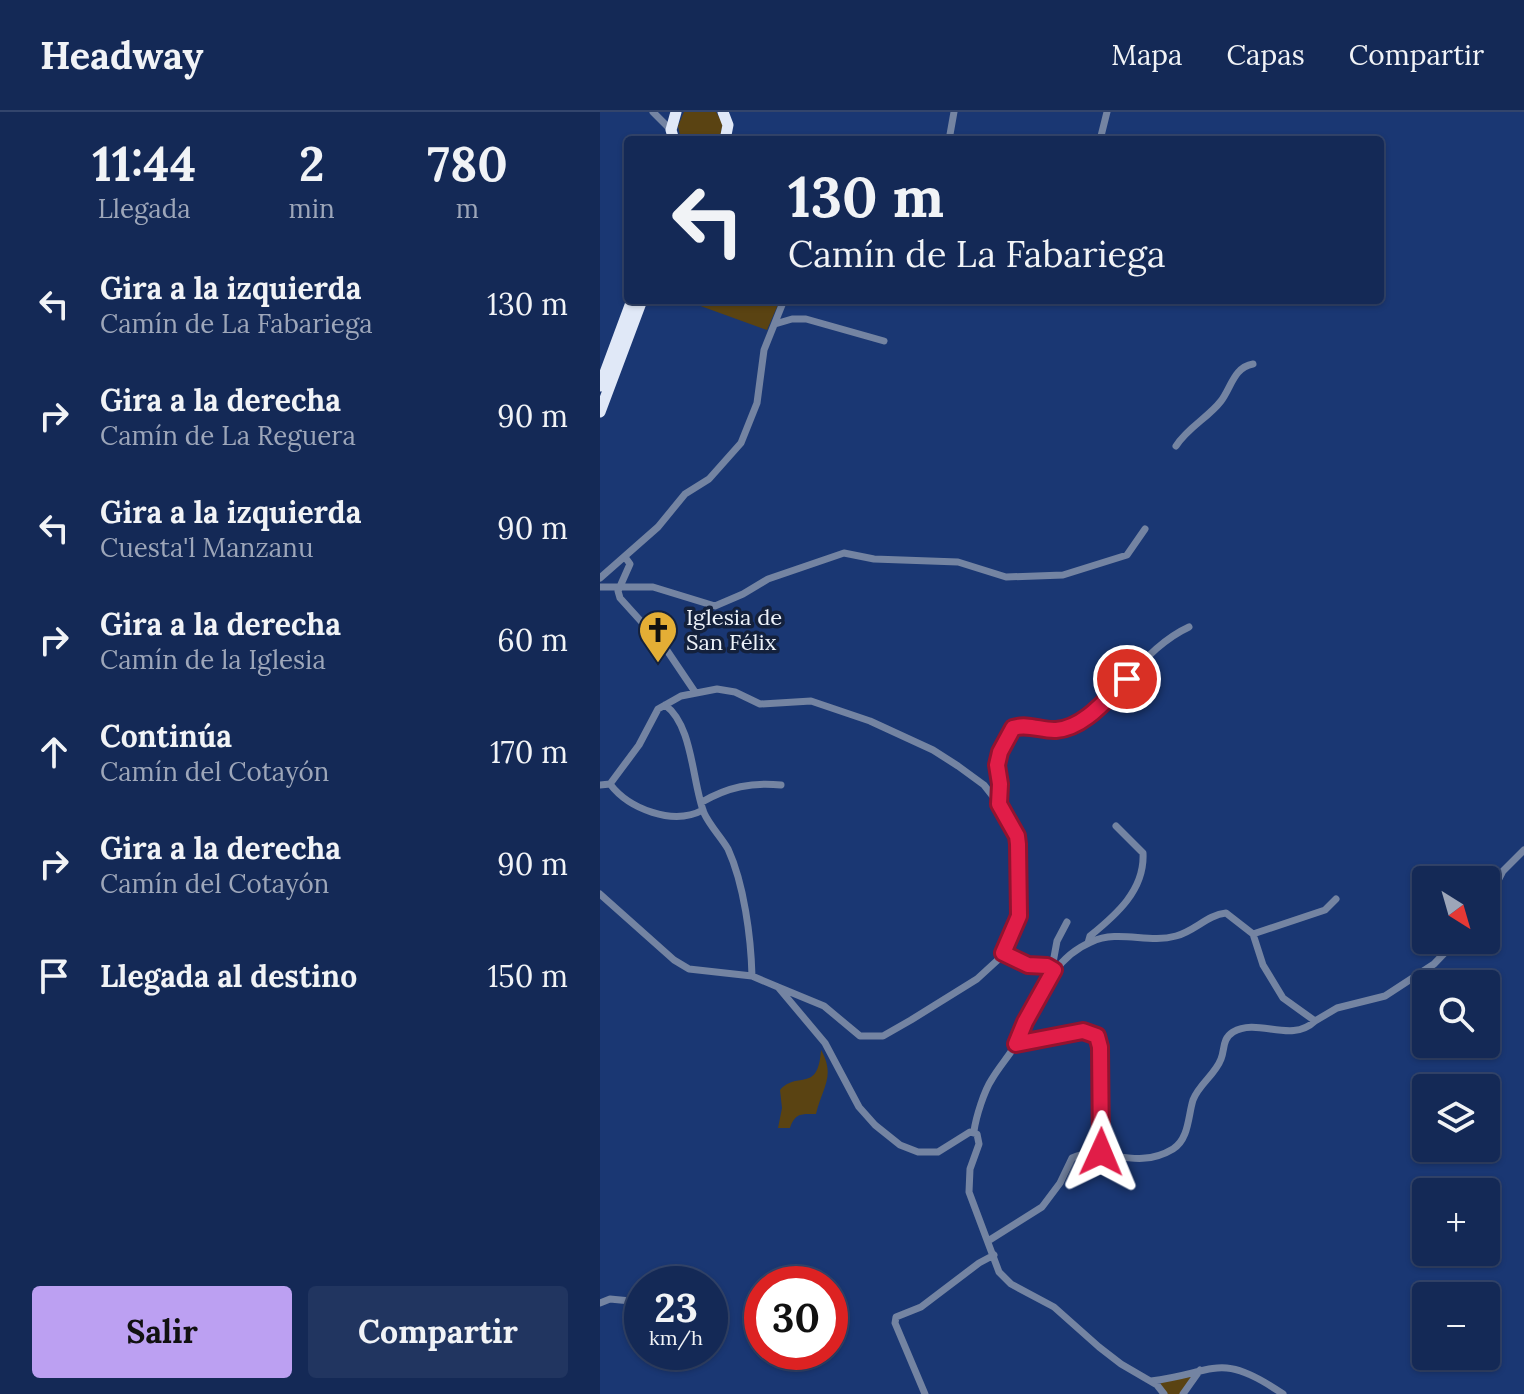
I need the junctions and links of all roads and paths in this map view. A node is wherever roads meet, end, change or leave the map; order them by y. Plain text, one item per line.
1 (653, 112) edge
2 (676, 112) edge
3 (723, 112) edge
4 (954, 112) edge
5 (1107, 112) edge
6 (673, 135) edge
7 (726, 136) edge
8 (950, 136) edge
9 (1101, 136) edge
10 (631, 304) edge
11 (640, 304) edge
12 (782, 304) edge
13 (775, 324) junction
14 (884, 341) dead end
15 (1253, 364) dead end
16 (600, 386) edge
17 (600, 412) edge
18 (1176, 446) dead end
19 (1145, 529) dead end
20 (625, 557) junction
21 (600, 578) edge
22 (621, 586) junction
23 (600, 587) edge
24 (1189, 627) dead end
25 (695, 692) junction
26 (665, 705) junction
27 (610, 784) junction
28 (600, 785) edge
29 (781, 785) dead end
30 (999, 804) junction
31 (703, 806) junction
32 (1116, 826) dead end
33 (1524, 850) edge
34 (1500, 877) edge
35 (600, 894) edge
36 (1336, 899) dead end
37 (1067, 922) dead end
38 (1253, 934) junction
39 (1088, 943) junction
40 (1003, 953) junction
41 (1444, 954) edge
42 (1053, 969) junction
43 (752, 976) junction
44 (778, 987) junction
45 (1315, 1021) junction
46 (1016, 1044) junction
47 (974, 1131) junction
48 (1101, 1154) junction
49 (988, 1241) junction
50 (994, 1255) junction
51 (624, 1300) edge
52 (600, 1303) edge
53 (1200, 1370) junction
54 (1151, 1381) junction
55 (925, 1394) edge
56 (1164, 1394) edge
57 (1183, 1394) edge
58 (1283, 1394) edge

1 - 6 street
2 - 6 highway
3 - 7 highway
4 - 8 street
5 - 9 street
10 - 16 highway
11 - 17 highway
12 - 13 street
13 - 14 street
13 - 20 street
15 - 18 street
19 - 22 street
20 - 21 street
20 - 22 street
22 - 23 street
22 - 25 street
24 - 30 street
25 - 26 street
25 - 30 street
26 - 27 street
26 - 31 street
27 - 28 street
27 - 31 street
29 - 31 street
30 - 40 street
31 - 43 street
32 - 39 street
33 - 34 street
35 - 43 street
36 - 38 street
37 - 42 street
38 - 39 street
38 - 45 street
39 - 42 street
40 - 42 street
40 - 44 street
41 - 45 street
42 - 46 street
43 - 44 street
44 - 47 street
45 - 48 street
46 - 47 street
46 - 48 street
47 - 49 street
48 - 49 street
49 - 50 street
50 - 54 street
50 - 55 street
51 - 52 street
53 - 54 street
53 - 57 street
53 - 58 street
54 - 56 street

